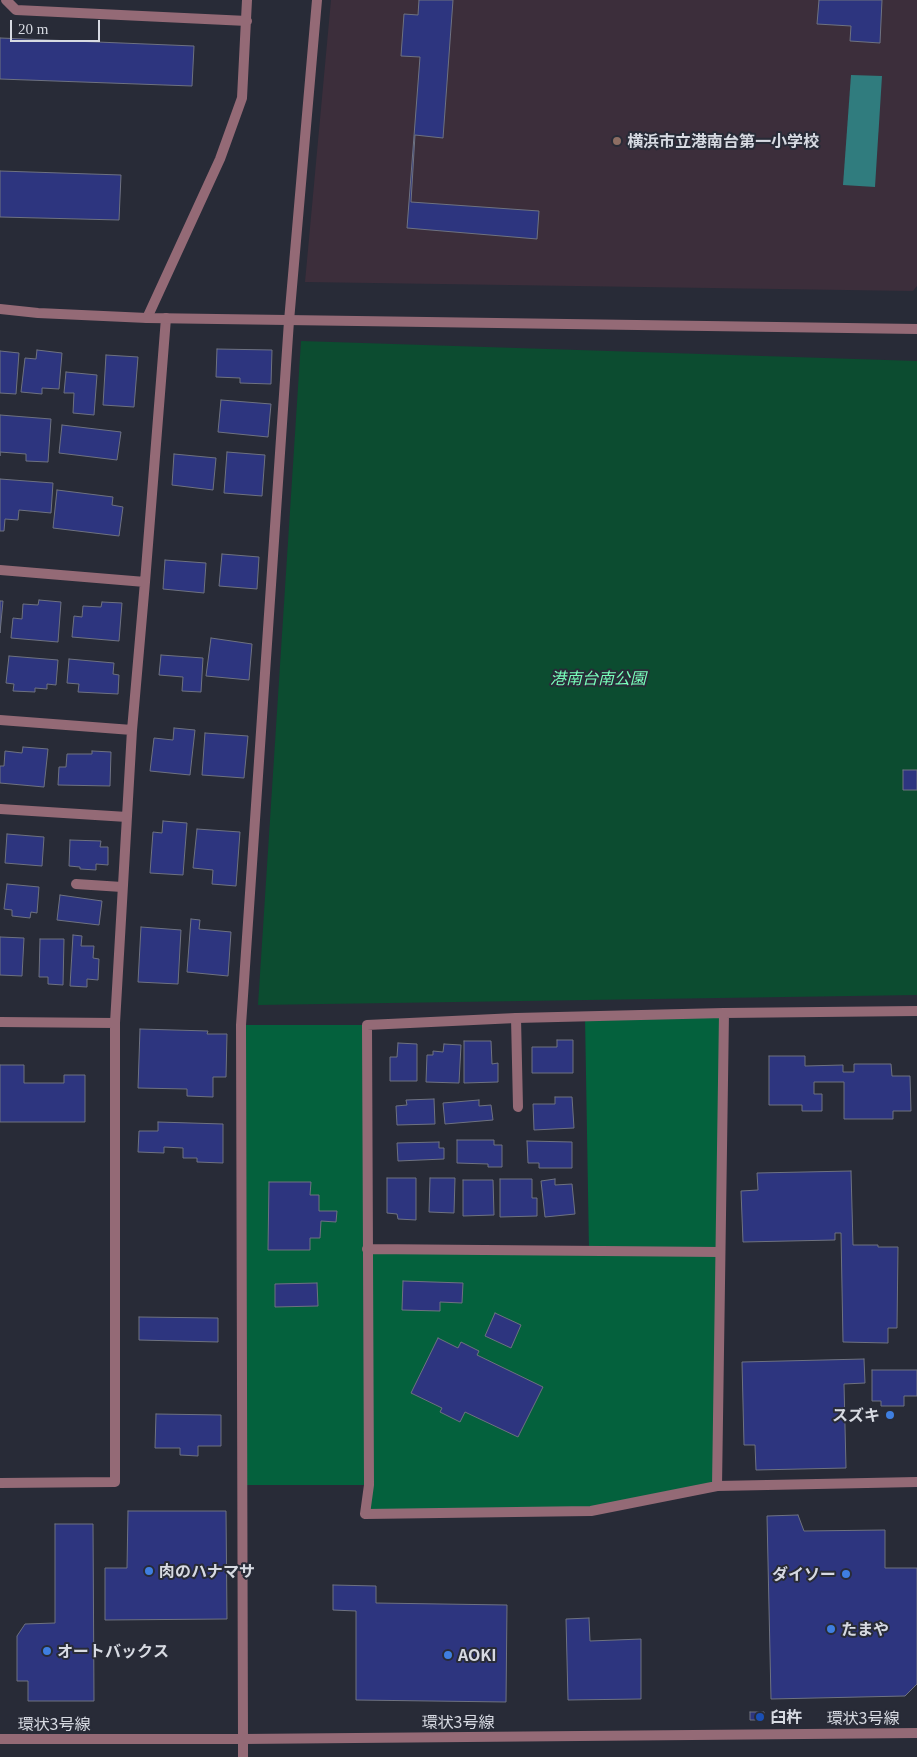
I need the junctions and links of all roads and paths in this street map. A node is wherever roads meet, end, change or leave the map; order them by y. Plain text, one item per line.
1 (6, 0) edge
2 (247, 0) edge
3 (316, 0) edge
4 (247, 21) junction
5 (0, 309) edge
6 (147, 318) junction
7 (166, 318) junction
8 (289, 321) junction
9 (917, 329) edge
10 (0, 570) edge
11 (146, 582) junction
12 (0, 720) edge
13 (132, 730) junction
14 (0, 809) edge
15 (127, 818) junction
16 (76, 884) dead end
17 (122, 888) junction
18 (917, 1011) edge
19 (724, 1012) junction
20 (516, 1018) junction
21 (0, 1022) edge
22 (114, 1023) junction
23 (518, 1107) dead end
24 (367, 1249) junction
25 (720, 1252) junction
26 (917, 1482) edge
27 (0, 1483) edge
28 (717, 1486) junction
29 (917, 1733) edge
30 (0, 1739) edge
31 (243, 1739) junction
32 (243, 1757) edge

1 - 4 street
2 - 4 street
3 - 8 street
4 - 6 street
5 - 6 street
6 - 7 street
7 - 8 street
7 - 11 street
8 - 9 street
8 - 31 street
10 - 11 street
11 - 13 street
12 - 13 street
13 - 15 street
14 - 15 street
15 - 17 street
16 - 17 street
17 - 22 street
18 - 19 street
19 - 20 street
19 - 25 street
20 - 23 street
20 - 24 street
21 - 22 street
22 - 27 street
24 - 25 street
24 - 28 street
25 - 28 street
26 - 28 street
29 - 31 street, 環状3号線
30 - 31 street, 環状3号線
31 - 32 street

